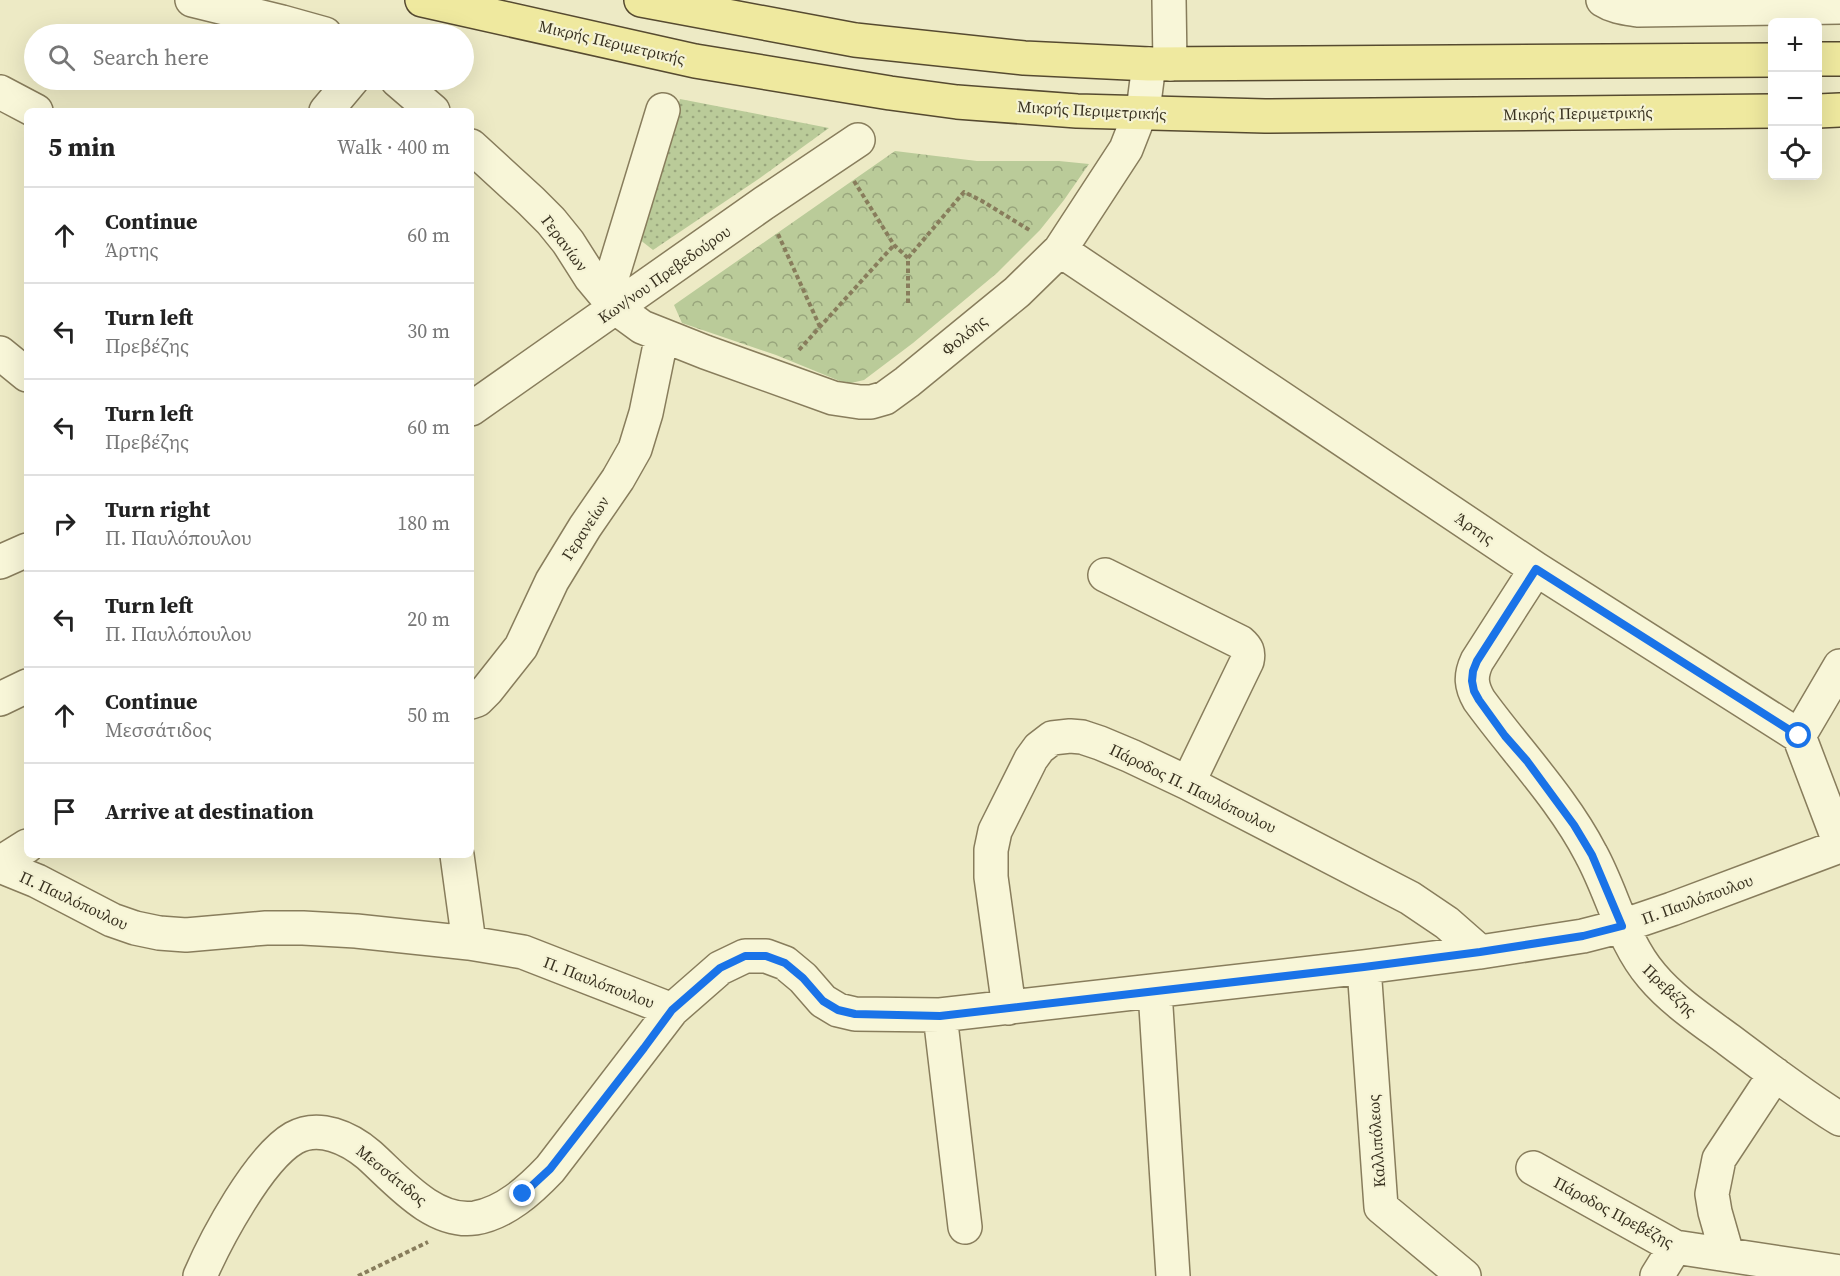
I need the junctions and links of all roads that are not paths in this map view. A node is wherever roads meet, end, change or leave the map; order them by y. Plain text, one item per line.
1 (192, 0) edge
2 (422, 0) edge
3 (641, 0) edge
4 (1169, 0) edge
5 (1603, 0) edge
6 (1840, 7) edge
7 (289, 24) edge
8 (1822, 59) edge
9 (1840, 59) edge
10 (1768, 60) edge
11 (1159, 64) junction
12 (344, 90) edge
13 (408, 90) edge
14 (0, 92) edge
15 (30, 108) edge
16 (329, 108) edge
17 (429, 108) edge
18 (663, 110) dead end
19 (1840, 110) edge
20 (1768, 111) edge
21 (1822, 111) edge
22 (1141, 112) junction
23 (848, 147) road end
24 (474, 149) edge
25 (1060, 250) junction
26 (611, 303) junction
27 (662, 335) junction
28 (0, 353) edge
29 (24, 373) edge
30 (474, 407) edge
31 (24, 551) edge
32 (0, 562) edge
33 (1536, 569) junction
34 (1105, 575) dead end
35 (1840, 666) edge
36 (24, 687) edge
37 (0, 699) edge
38 (474, 701) edge
39 (1799, 736) junction
40 (1188, 783) junction
41 (1840, 845) edge
42 (24, 848) edge
43 (457, 858) edge
44 (0, 865) edge
45 (1622, 926) junction
46 (469, 943) junction
47 (1480, 952) junction
48 (1364, 967) junction
49 (1155, 991) junction
50 (1009, 1008) junction
51 (672, 1010) junction
52 (940, 1016) junction
53 (1775, 1074) junction
54 (1840, 1119) edge
55 (1533, 1168) dead end
56 (965, 1227) dead end
57 (1675, 1247) junction
58 (1727, 1254) junction
59 (1840, 1272) edge
60 (200, 1276) edge
61 (1173, 1276) edge
62 (1464, 1276) edge
63 (1657, 1276) edge

1 - 7 street
2 - 22 main road, Μικρής Περιμετρικής
3 - 11 main road
4 - 11 street, Φολόης
5 - 6 street
8 - 9 main road
10 - 11 main road
11 - 22 street, Φολόης
12 - 16 street
13 - 17 street
14 - 15 street
18 - 26 street
19 - 21 main road
20 - 22 main road, Μικρής Περιμετρικής
22 - 25 street, Φολόης
23 - 26 street, Κων/νου Πρεβεδούρου
24 - 26 street, Γερανίων
25 - 27 street, Φολόης
25 - 33 street, Άρτης
26 - 27 street, Γερανίων
26 - 30 street, Κων/νου Πρεβεδούρου
27 - 38 street, Γερανείων
28 - 29 street
31 - 32 street
33 - 39 street, Άρτης
33 - 45 street, Πρεβέζης
34 - 40 street
35 - 39 street
36 - 37 street
39 - 41 street
40 - 47 street, Πάροδος Π. Παυλόπουλου
40 - 50 street, Πάροδος Π. Παυλόπουλου
41 - 45 street, Π. Παυλόπουλου
42 - 44 street
43 - 46 street
44 - 46 street, Π. Παυλόπουλου
45 - 47 street, Π. Παυλόπουλου
45 - 53 street, Πρεβέζης
46 - 51 street, Π. Παυλόπουλου
47 - 48 street, Π. Παυλόπουλου
48 - 49 street, Π. Παυλόπουλου
48 - 62 street, Καλλιπόλεως
49 - 50 street, Π. Παυλόπουλου
49 - 61 street
50 - 52 street, Π. Παυλόπουλου
51 - 52 street, Π. Παυλόπουλου
51 - 60 street, Μεσσάτιδος
52 - 56 street
53 - 54 street, Πρεβέζης
53 - 58 street
55 - 57 street, Πάροδος Πρεβέζης
57 - 58 street, Πάροδος Πρεβέζης
57 - 63 street
58 - 59 street, Πάροδος Πρεβέζης

